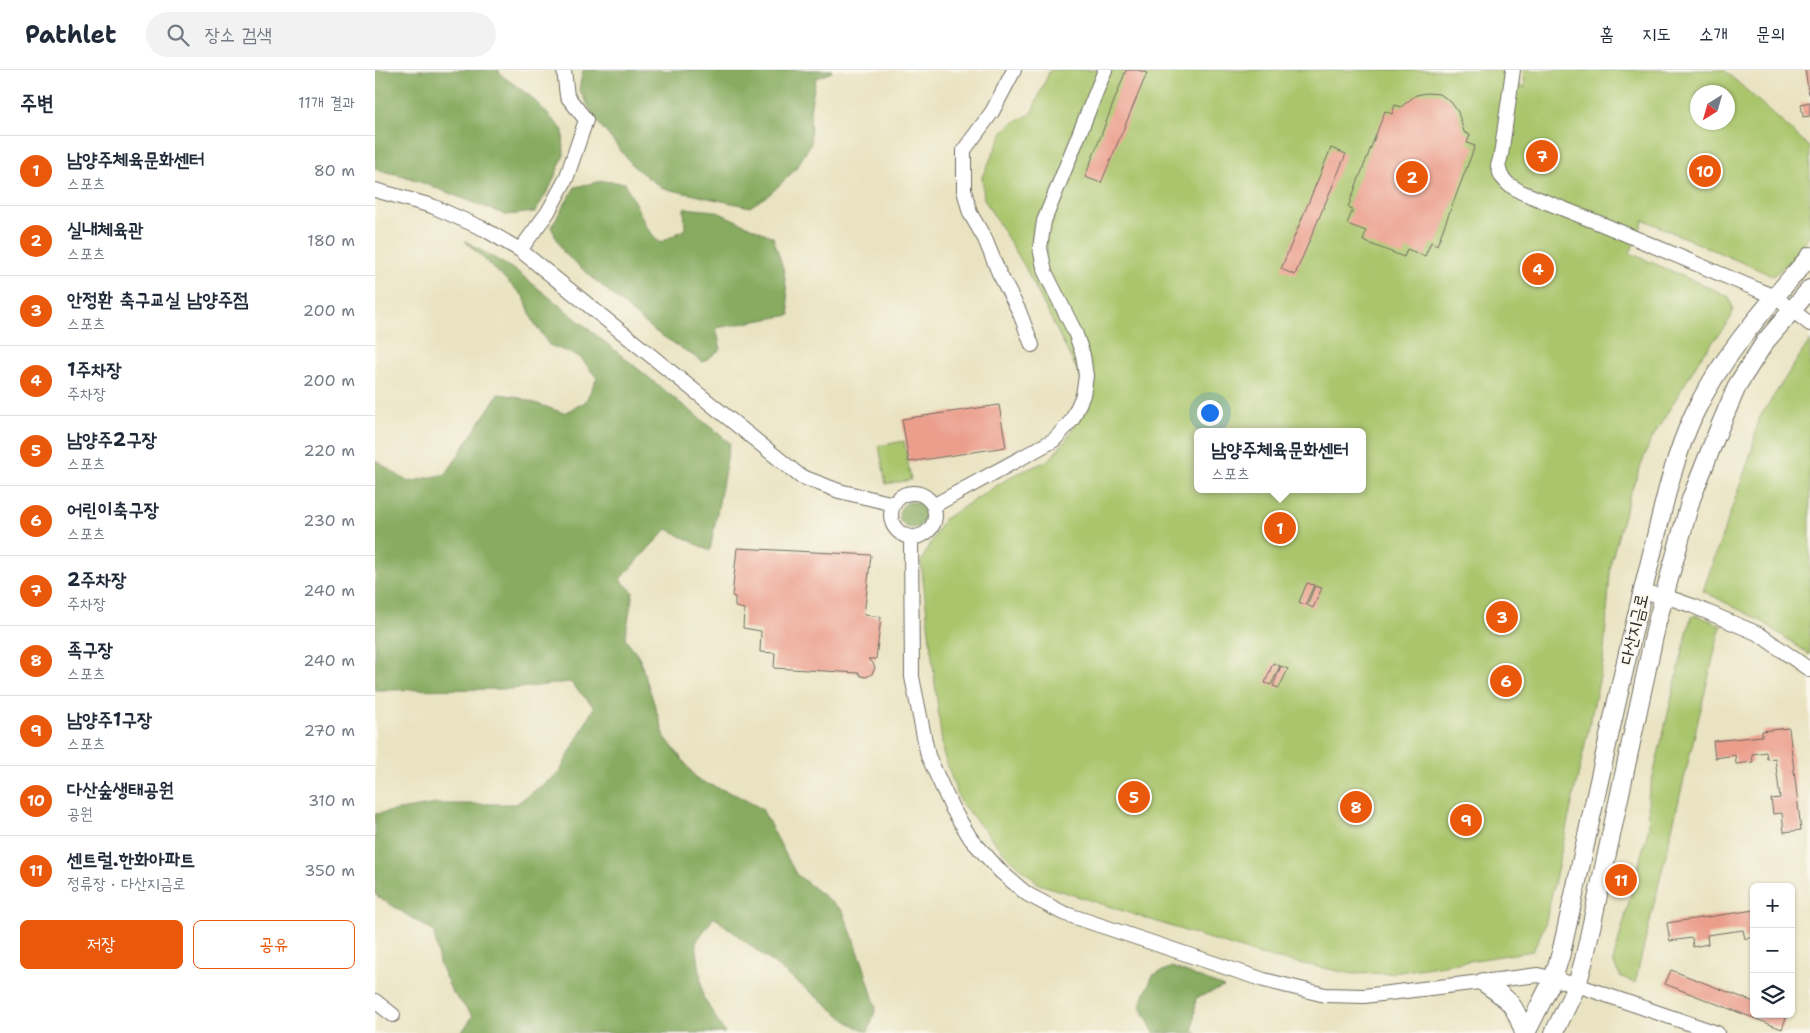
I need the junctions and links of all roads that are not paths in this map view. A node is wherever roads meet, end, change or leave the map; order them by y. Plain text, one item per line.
1 (564, 70) edge
2 (1015, 70) edge
3 (1105, 70) edge
4 (1513, 70) edge
5 (375, 190) edge
6 (520, 250) junction
7 (1810, 256) edge
8 (1810, 289) edge
9 (1775, 298) junction
10 (1791, 310) junction
11 (1810, 324) edge
12 (1032, 345) dead end
13 (894, 504) junction
14 (933, 506) junction
15 (911, 537) junction
16 (1642, 592) junction
17 (1663, 596) junction
18 (1810, 670) edge
19 (1553, 979) junction
20 (1483, 982) junction
21 (1577, 985) junction
22 (375, 1002) edge
23 (393, 1016) dead end
24 (1525, 1033) edge
25 (1554, 1033) edge
26 (1717, 1033) edge

1 - 6 street
2 - 12 street
3 - 14 street
4 - 9 street
5 - 6 street
6 - 13 street
7 - 9 street, 다산지금로
8 - 10 street, 다산지금로
9 - 10 street
9 - 16 street, 다산지금로
10 - 11 street
10 - 17 street, 다산지금로
13 - 14 street
13 - 15 street
14 - 15 street
15 - 20 street
16 - 17 street
16 - 19 street, 다산지금로
17 - 18 street
17 - 21 street, 다산지금로
19 - 20 street
19 - 21 street
19 - 24 street, 다산지금로
20 - 24 street
21 - 25 street, 다산지금로
21 - 26 street
22 - 23 street

